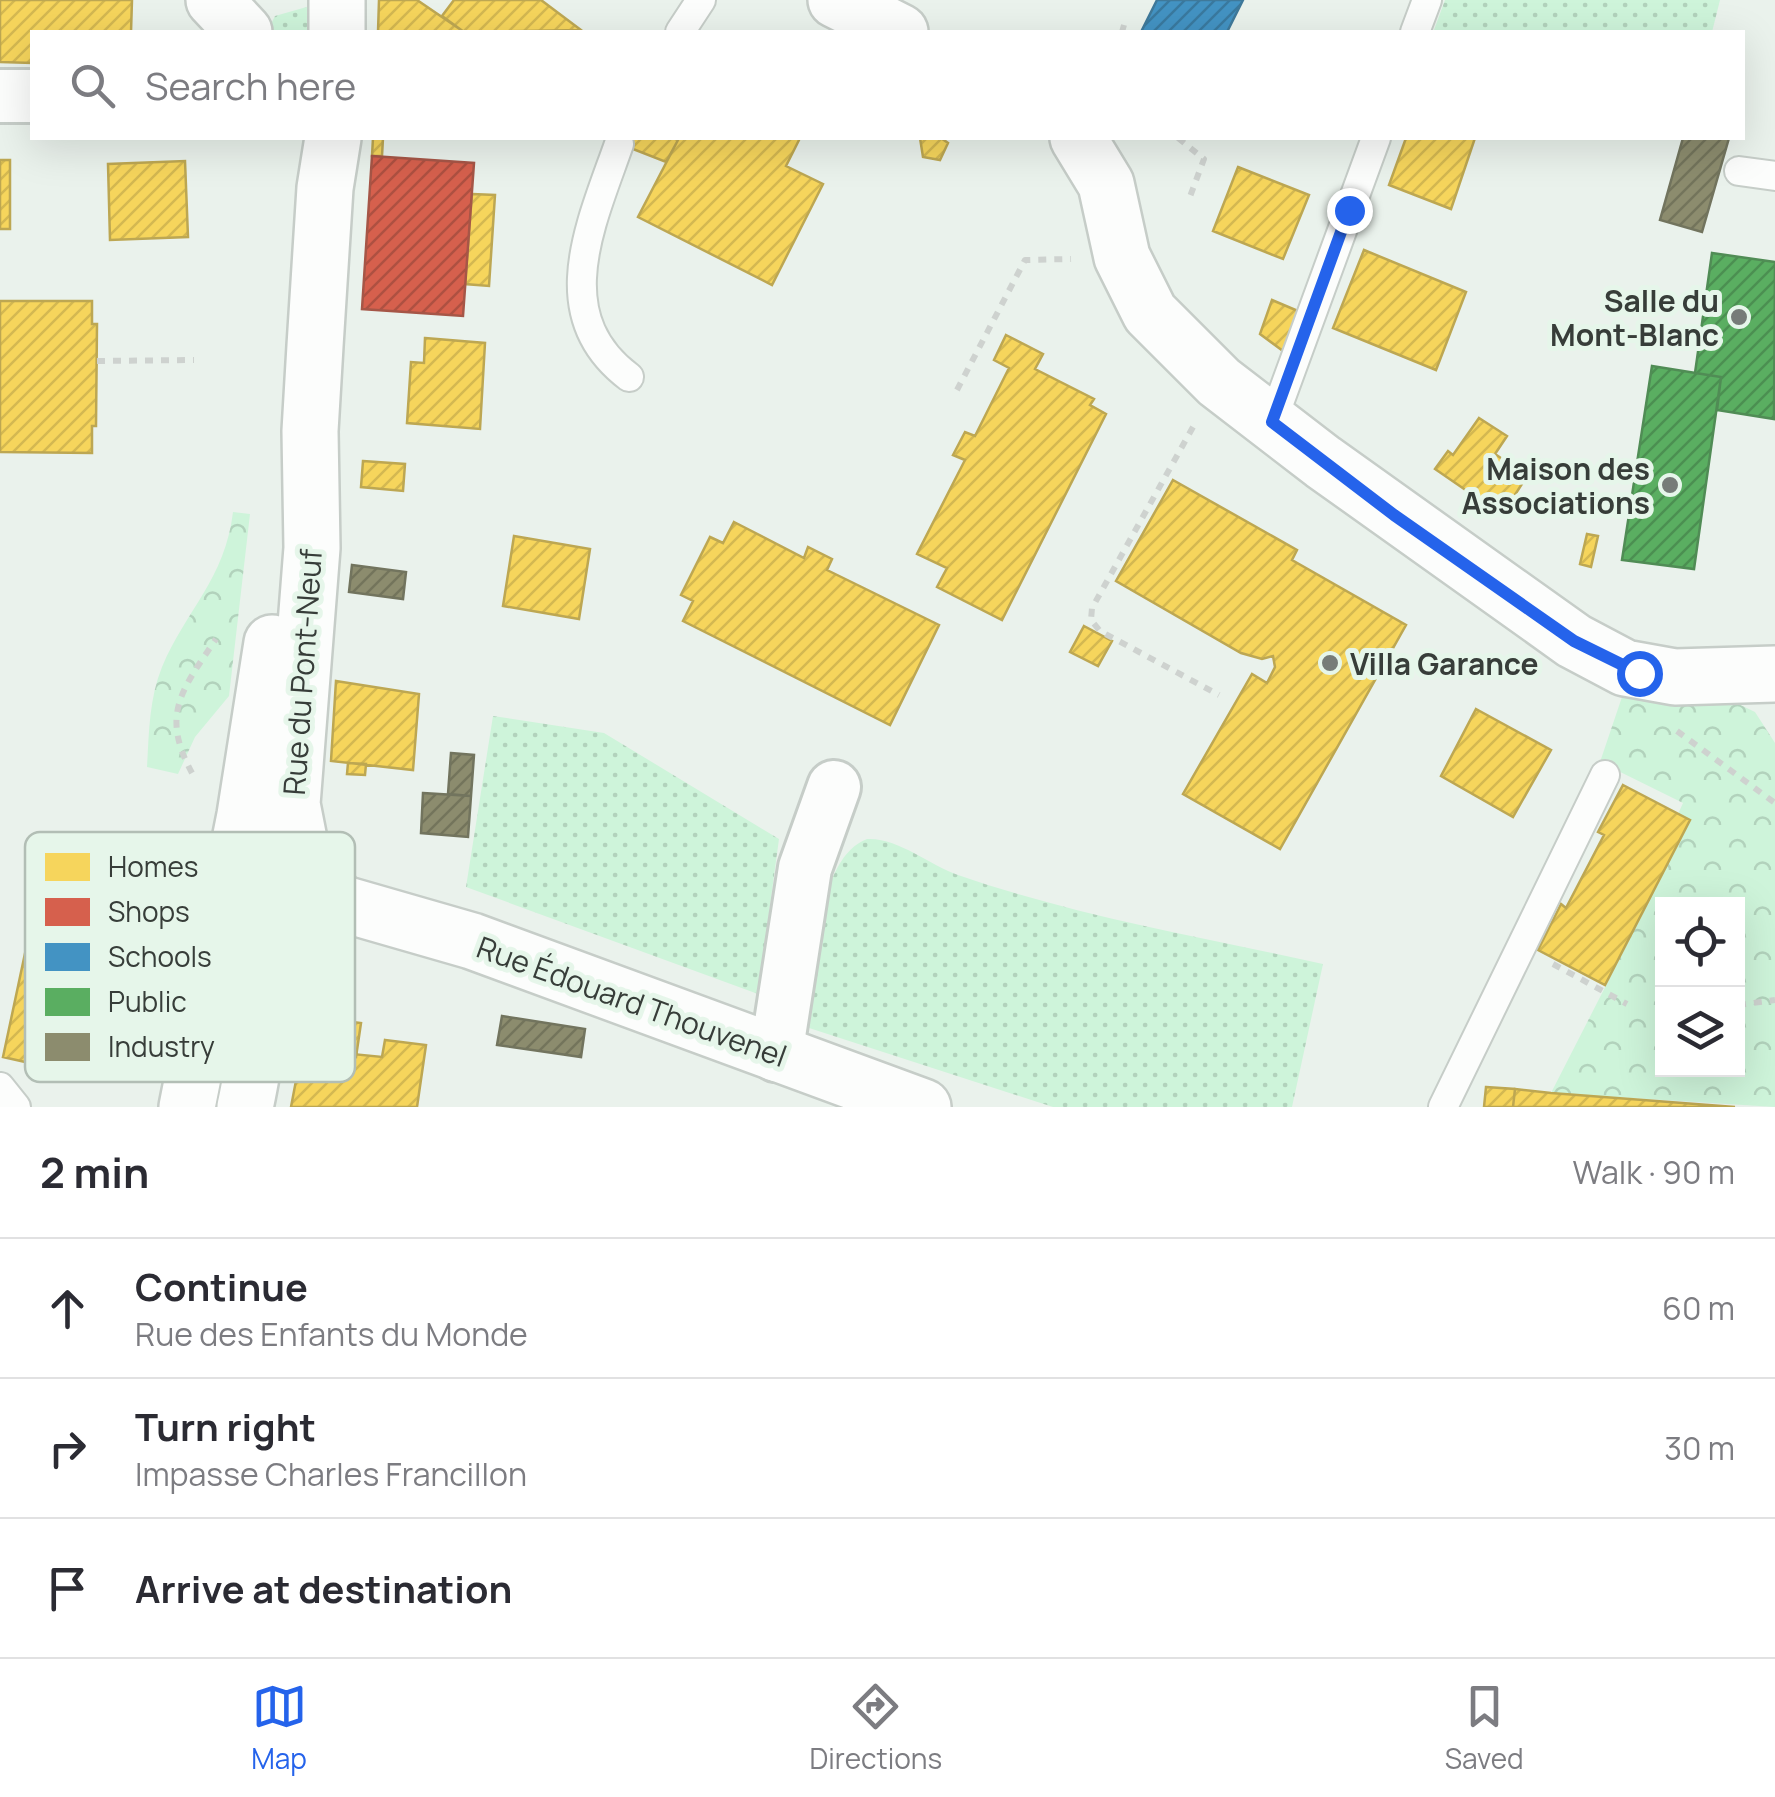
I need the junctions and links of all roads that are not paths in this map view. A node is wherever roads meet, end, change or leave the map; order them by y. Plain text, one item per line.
1 (214, 0) edge
2 (336, 0) edge
3 (701, 0) edge
4 (836, 0) edge
5 (1427, 0) edge
6 (242, 30) edge
7 (337, 30) edge
8 (681, 30) edge
9 (896, 30) edge
10 (1415, 30) edge
11 (0, 96) edge
12 (30, 96) edge
13 (308, 140) edge
14 (1079, 140) edge
15 (1375, 140) edge
16 (619, 144) dead end
17 (329, 163) edge
18 (1739, 171) dead end
19 (1775, 176) edge
20 (629, 376) dead end
21 (1272, 422) junction
22 (310, 430) junction
23 (1775, 674) edge
24 (1605, 775) dead end
25 (834, 787) dead end
26 (242, 832) edge
27 (298, 832) edge
28 (355, 907) edge
29 (776, 1055) junction
30 (191, 1082) edge
31 (252, 1082) edge
32 (0, 1087) edge
33 (16, 1107) edge
34 (186, 1107) edge
35 (246, 1107) edge
36 (922, 1107) edge
37 (1443, 1107) edge

1 - 6 street
2 - 7 street
3 - 8 lane
4 - 9 street
5 - 10 lane
11 - 12 street
13 - 17 street
14 - 21 street
15 - 21 lane
16 - 20 lane
17 - 22 street, Rue du Pont-Neuf
18 - 19 lane
21 - 23 street
22 - 26 street, Rue du Pont-Neuf
22 - 27 street, Rue du Pont-Neuf
24 - 37 lane
25 - 29 street
28 - 29 street, Rue Édouard Thouvenel
29 - 36 street, Rue Édouard Thouvenel
30 - 34 street, Rue du Pont-Neuf
31 - 35 street
32 - 33 lane

